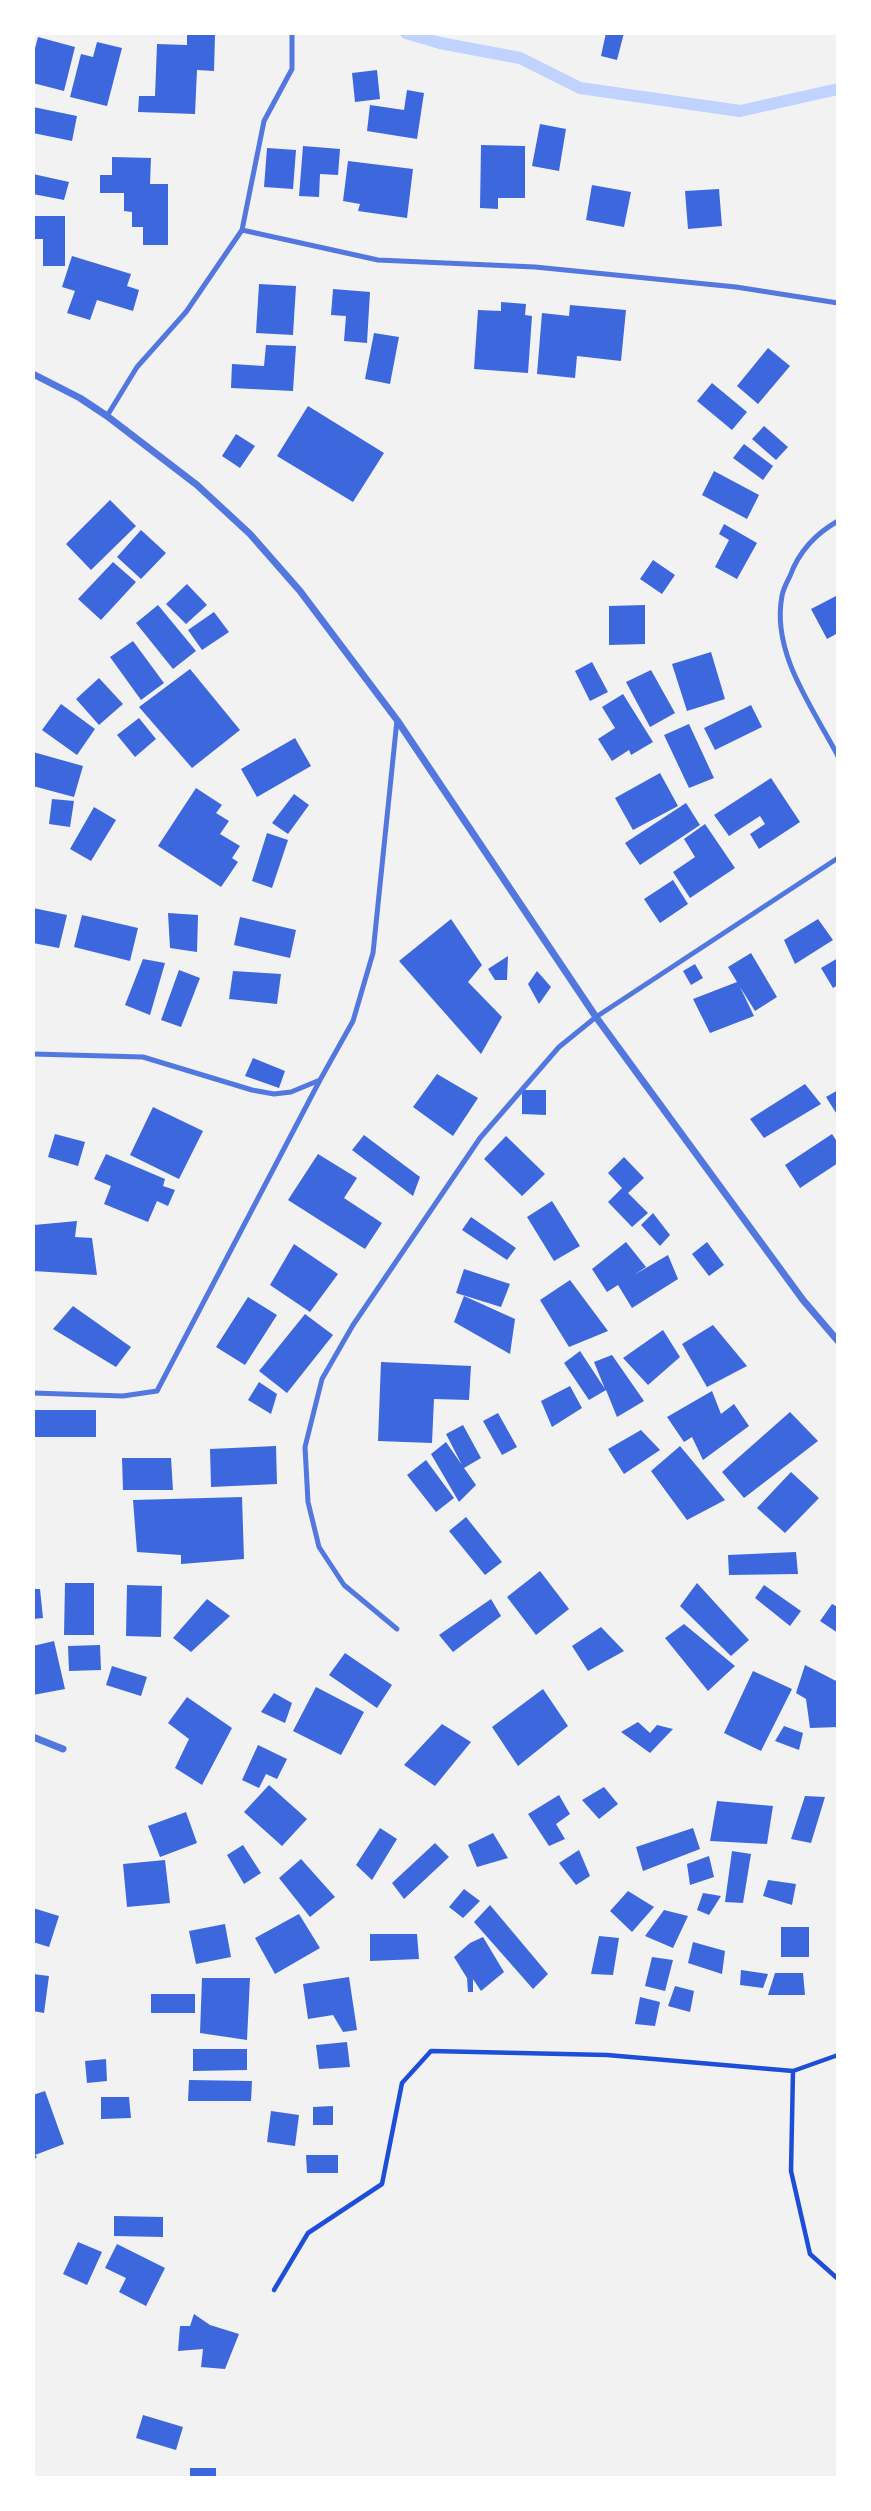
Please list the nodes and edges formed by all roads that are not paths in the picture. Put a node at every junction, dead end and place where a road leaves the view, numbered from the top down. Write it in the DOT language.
graph roads {
  1 [pos="292,33"];
  2 [pos="242,230"];
  3 [pos="838,303"];
  4 [pos="33,374"];
  5 [pos="107,416"];
  6 [pos="838,521"];
  7 [pos="397,720"];
  8 [pos="838,756"];
  9 [pos="838,858"];
  10 [pos="596,1017"];
  11 [pos="33,1054"];
  12 [pos="320,1080"];
  13 [pos="838,1341"];
  14 [pos="33,1393"];
  15 [pos="397,1629"];
  16 [pos="33,1737"];
  17 [pos="63,1749"];
  1 -- 2 [label="lane"];
  2 -- 3 [label="lane"];
  2 -- 5 [label="lane"];
  4 -- 5 [label="street"];
  5 -- 7 [label="street"];
  6 -- 8 [label="lane"];
  7 -- 10 [label="street"];
  7 -- 12 [label="lane"];
  9 -- 10 [label="lane"];
  10 -- 13 [label="street"];
  10 -- 15 [label="lane"];
  11 -- 12 [label="lane"];
  12 -- 14 [label="lane"];
  16 -- 17 [label="street"];
}
